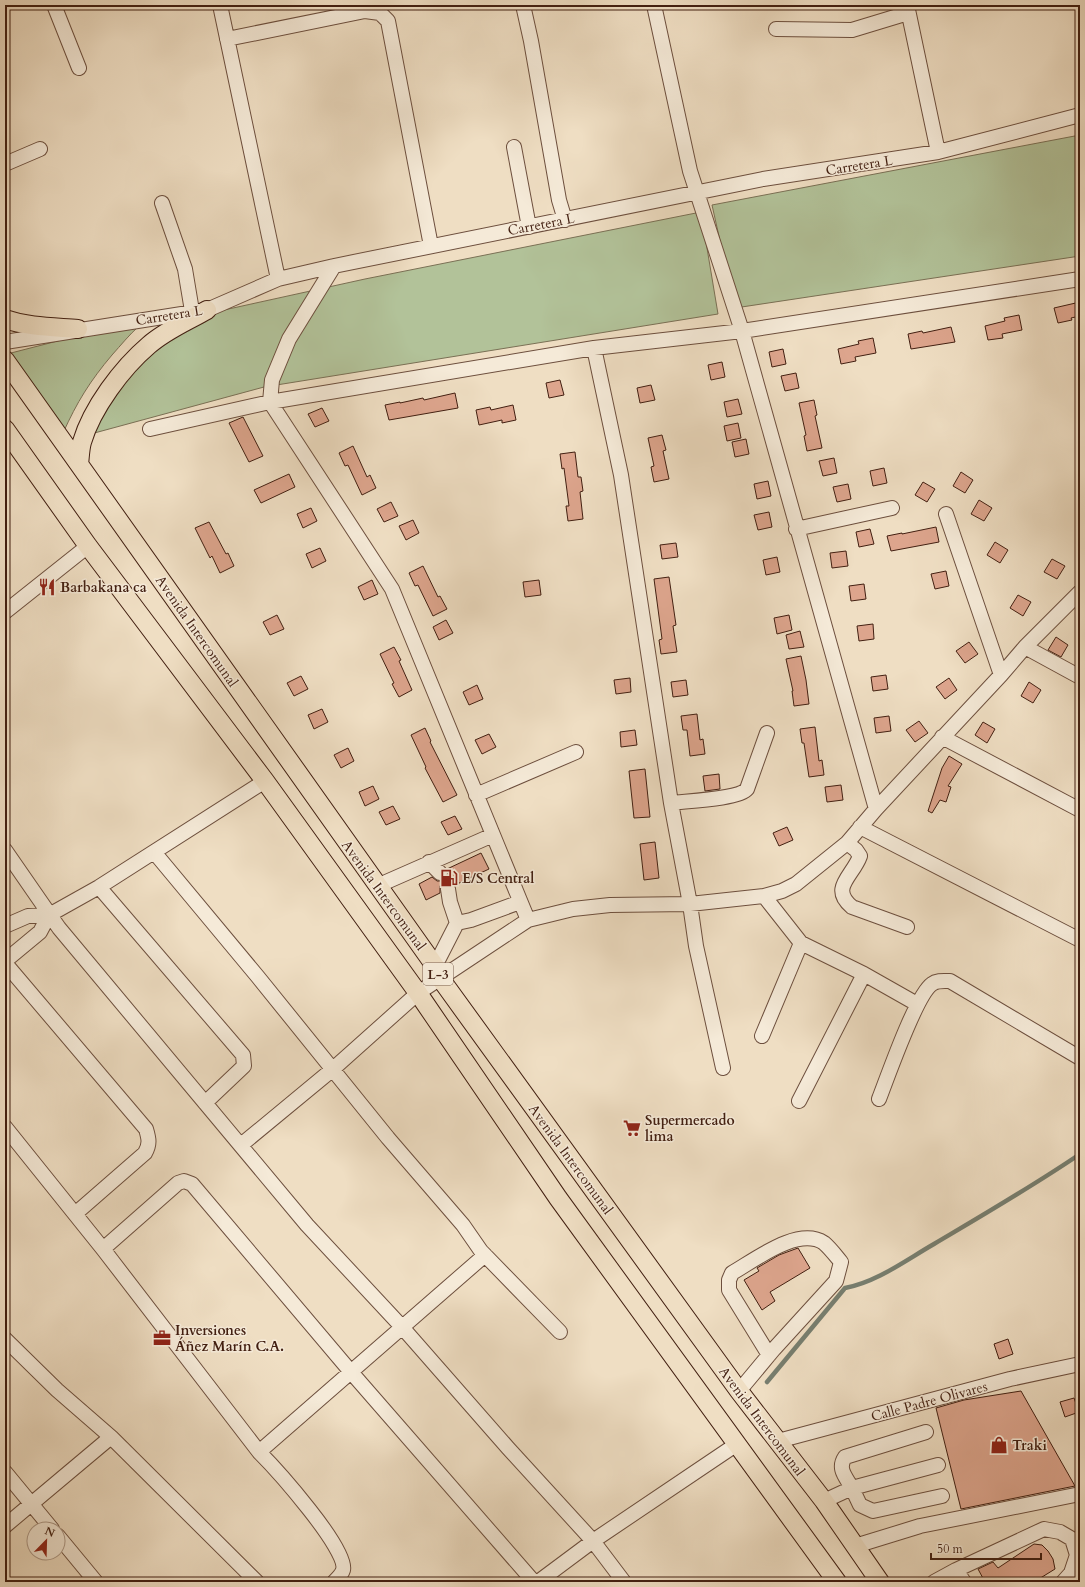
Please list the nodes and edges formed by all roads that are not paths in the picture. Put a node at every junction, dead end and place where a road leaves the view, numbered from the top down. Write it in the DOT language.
graph roads {
  1 [pos="54,5"];
  2 [pos="220,5"];
  3 [pos="523,5"];
  4 [pos="654,5"];
  5 [pos="908,9"];
  6 [pos="776,28"];
  7 [pos="227,39"];
  8 [pos="79,68"];
  9 [pos="1080,115"];
  10 [pos="514,147"];
  11 [pos="40,149"];
  12 [pos="938,152"];
  13 [pos="5,164"];
  14 [pos="697,193"];
  15 [pos="162,203"];
  16 [pos="565,220"];
  17 [pos="529,227"];
  18 [pos="431,246"];
  19 [pos="334,266"];
  20 [pos="1080,278"];
  21 [pos="278,279"];
  22 [pos="199,310"];
  23 [pos="5,319"];
  24 [pos="78,329"];
  25 [pos="742,331"];
  26 [pos="5,342"];
  27 [pos="594,348"];
  28 [pos="5,360"];
  29 [pos="270,402"];
  30 [pos="5,429"];
  31 [pos="150,429"];
  32 [pos="79,464"];
  33 [pos="892,508"];
  34 [pos="946,514"];
  35 [pos="796,529"];
  36 [pos="88,546"];
  37 [pos="1080,592"];
  38 [pos="5,612"];
  39 [pos="1025,647"];
  40 [pos="1002,675"];
  41 [pos="1080,677"];
  42 [pos="768,733"];
  43 [pos="942,737"];
  44 [pos="576,752"];
  45 [pos="266,781"];
  46 [pos="476,795"];
  47 [pos="671,803"];
  48 [pos="876,809"];
  49 [pos="1080,810"];
  50 [pos="860,827"];
  51 [pos="493,835"];
  52 [pos="846,843"];
  53 [pos="5,850"];
  54 [pos="154,852"];
  55 [pos="429,862"];
  56 [pos="440,873"];
  57 [pos="99,886"];
  58 [pos="377,886"];
  59 [pos="448,889"];
  60 [pos="764,896"];
  61 [pos="520,902"];
  62 [pos="690,904"];
  63 [pos="49,915"];
  64 [pos="528,920"];
  65 [pos="457,923"];
  66 [pos="5,926"];
  67 [pos="907,927"];
  68 [pos="1080,940"];
  69 [pos="801,943"];
  70 [pos="5,962"];
  71 [pos="437,972"];
  72 [pos="864,974"];
  73 [pos="418,993"];
  74 [pos="917,1004"];
  75 [pos="762,1036"];
  76 [pos="1080,1058"];
  77 [pos="723,1068"];
  78 [pos="333,1069"];
  79 [pos="879,1099"];
  80 [pos="799,1102"];
  81 [pos="205,1103"];
  82 [pos="5,1127"];
  83 [pos="241,1144"];
  84 [pos="75,1214"];
  85 [pos="103,1249"];
  86 [pos="485,1255"];
  87 [pos="402,1327"];
  88 [pos="560,1332"];
  89 [pos="5,1339"];
  90 [pos="768,1355"];
  91 [pos="1080,1364"];
  92 [pos="351,1372"];
  93 [pos="738,1391"];
  94 [pos="926,1432"];
  95 [pos="110,1437"];
  96 [pos="778,1442"];
  97 [pos="737,1444"];
  98 [pos="259,1452"];
  99 [pos="938,1465"];
  100 [pos="5,1472"];
  101 [pos="852,1488"];
  102 [pos="1080,1494"];
  103 [pos="942,1496"];
  104 [pos="824,1501"];
  105 [pos="31,1503"];
  106 [pos="46,1521"];
  107 [pos="5,1526"];
  108 [pos="593,1541"];
  109 [pos="66,1546"];
  110 [pos="855,1546"];
  111 [pos="956,1570"];
  112 [pos="831,1580"];
  113 [pos="96,1582"];
  114 [pos="257,1582"];
  115 [pos="334,1582"];
  116 [pos="534,1582"];
  117 [pos="538,1582"];
  118 [pos="624,1582"];
  119 [pos="880,1582"];
  120 [pos="934,1582"];
  121 [pos="964,1582"];
  122 [pos="1064,1582"];
  1 -- 8 [label="street"];
  2 -- 7 [label="street"];
  3 -- 16 [label="street"];
  4 -- 14 [label="street"];
  5 -- 6 [label="street"];
  5 -- 12 [label="street"];
  7 -- 18 [label="street"];
  7 -- 21 [label="street"];
  9 -- 12 [label="street, Carretera L"];
  10 -- 17 [label="street"];
  11 -- 13 [label="street"];
  12 -- 14 [label="street, Carretera L"];
  14 -- 16 [label="street, Carretera L"];
  14 -- 25 [label="street"];
  15 -- 22 [label="street"];
  16 -- 17 [label="street, Carretera L"];
  17 -- 18 [label="street, Carretera L"];
  18 -- 19 [label="street, Carretera L"];
  19 -- 21 [label="street, Carretera L"];
  19 -- 29 [label="street"];
  20 -- 25 [label="street"];
  21 -- 22 [label="street, Carretera L"];
  22 -- 24 [label="street, Carretera L"];
  22 -- 32 [label="main road"];
  23 -- 24 [label="main road"];
  24 -- 26 [label="street, Carretera L"];
  25 -- 27 [label="street"];
  25 -- 35 [label="street"];
  27 -- 29 [label="street"];
  27 -- 47 [label="street"];
  28 -- 32 [label="main road, Avenida Intercomunal / L-3"];
  29 -- 31 [label="street"];
  29 -- 46 [label="street"];
  30 -- 36 [label="main road, Avenida Intercomunal / L-3"];
  32 -- 58 [label="main road, Avenida Intercomunal / L-3"];
  33 -- 35 [label="street"];
  34 -- 40 [label="street"];
  35 -- 48 [label="street"];
  36 -- 38 [label="street"];
  36 -- 45 [label="main road, Avenida Intercomunal / L-3"];
  37 -- 39 [label="street"];
  39 -- 40 [label="street"];
  39 -- 41 [label="street"];
  40 -- 43 [label="street"];
  42 -- 47 [label="street"];
  43 -- 48 [label="street"];
  43 -- 49 [label="street"];
  44 -- 46 [label="street"];
  45 -- 54 [label="street"];
  45 -- 73 [label="main road, Avenida Intercomunal / L-3"];
  46 -- 51 [label="street"];
  47 -- 62 [label="street"];
  48 -- 50 [label="street"];
  50 -- 52 [label="street"];
  50 -- 68 [label="street"];
  51 -- 55 [label="street"];
  51 -- 61 [label="street"];
  52 -- 60 [label="street"];
  52 -- 67 [label="street"];
  53 -- 63 [label="street"];
  54 -- 57 [label="street"];
  54 -- 78 [label="street"];
  55 -- 56 [label="street"];
  55 -- 58 [label="street"];
  57 -- 63 [label="street"];
  57 -- 81 [label="street"];
  58 -- 71 [label="main road, Avenida Intercomunal / L-3"];
  59 -- 65 [label="street"];
  60 -- 62 [label="street"];
  60 -- 69 [label="street"];
  61 -- 64 [label="street"];
  61 -- 65 [label="street"];
  62 -- 64 [label="street"];
  62 -- 77 [label="street"];
  63 -- 66 [label="street"];
  63 -- 70 [label="street"];
  63 -- 81 [label="street"];
  64 -- 71 [label="street"];
  65 -- 71 [label="street"];
  69 -- 72 [label="street"];
  69 -- 75 [label="street"];
  70 -- 84 [label="street"];
  71 -- 73 [label="street"];
  71 -- 93 [label="main road, Avenida Intercomunal / L-3"];
  72 -- 74 [label="street"];
  72 -- 80 [label="street"];
  73 -- 78 [label="street"];
  73 -- 97 [label="main road, Avenida Intercomunal / L-3"];
  74 -- 76 [label="street"];
  74 -- 79 [label="street"];
  78 -- 83 [label="street"];
  78 -- 86 [label="street"];
  81 -- 83 [label="street"];
  82 -- 84 [label="street"];
  83 -- 87 [label="street"];
  84 -- 85 [label="street"];
  85 -- 92 [label="street"];
  85 -- 98 [label="street"];
  86 -- 87 [label="street"];
  86 -- 88 [label="street"];
  87 -- 92 [label="street"];
  87 -- 108 [label="street"];
  89 -- 95 [label="street"];
  90 -- 90 [label="street"];
  90 -- 93 [label="street"];
  91 -- 96 [label="street, Calle Padre Olivares"];
  92 -- 98 [label="street"];
  92 -- 116 [label="street"];
  93 -- 96 [label="main road, Avenida Intercomunal / L-3"];
  94 -- 101 [label="street"];
  95 -- 105 [label="street"];
  95 -- 114 [label="street"];
  96 -- 104 [label="main road, Avenida Intercomunal / L-3"];
  97 -- 108 [label="street"];
  97 -- 112 [label="main road, Avenida Intercomunal / L-3"];
  98 -- 115 [label="street"];
  99 -- 101 [label="street"];
  100 -- 105 [label="street"];
  101 -- 103 [label="street"];
  101 -- 104 [label="street"];
  102 -- 110 [label="street"];
  104 -- 110 [label="main road, Avenida Intercomunal / L-3"];
  105 -- 106 [label="street"];
  105 -- 107 [label="street"];
  108 -- 117 [label="street"];
  108 -- 118 [label="street"];
  109 -- 113 [label="street"];
  110 -- 119 [label="main road, Avenida Intercomunal / L-3"];
  111 -- 120 [label="street"];
  111 -- 121 [label="street"];
  111 -- 122 [label="street"];
}
